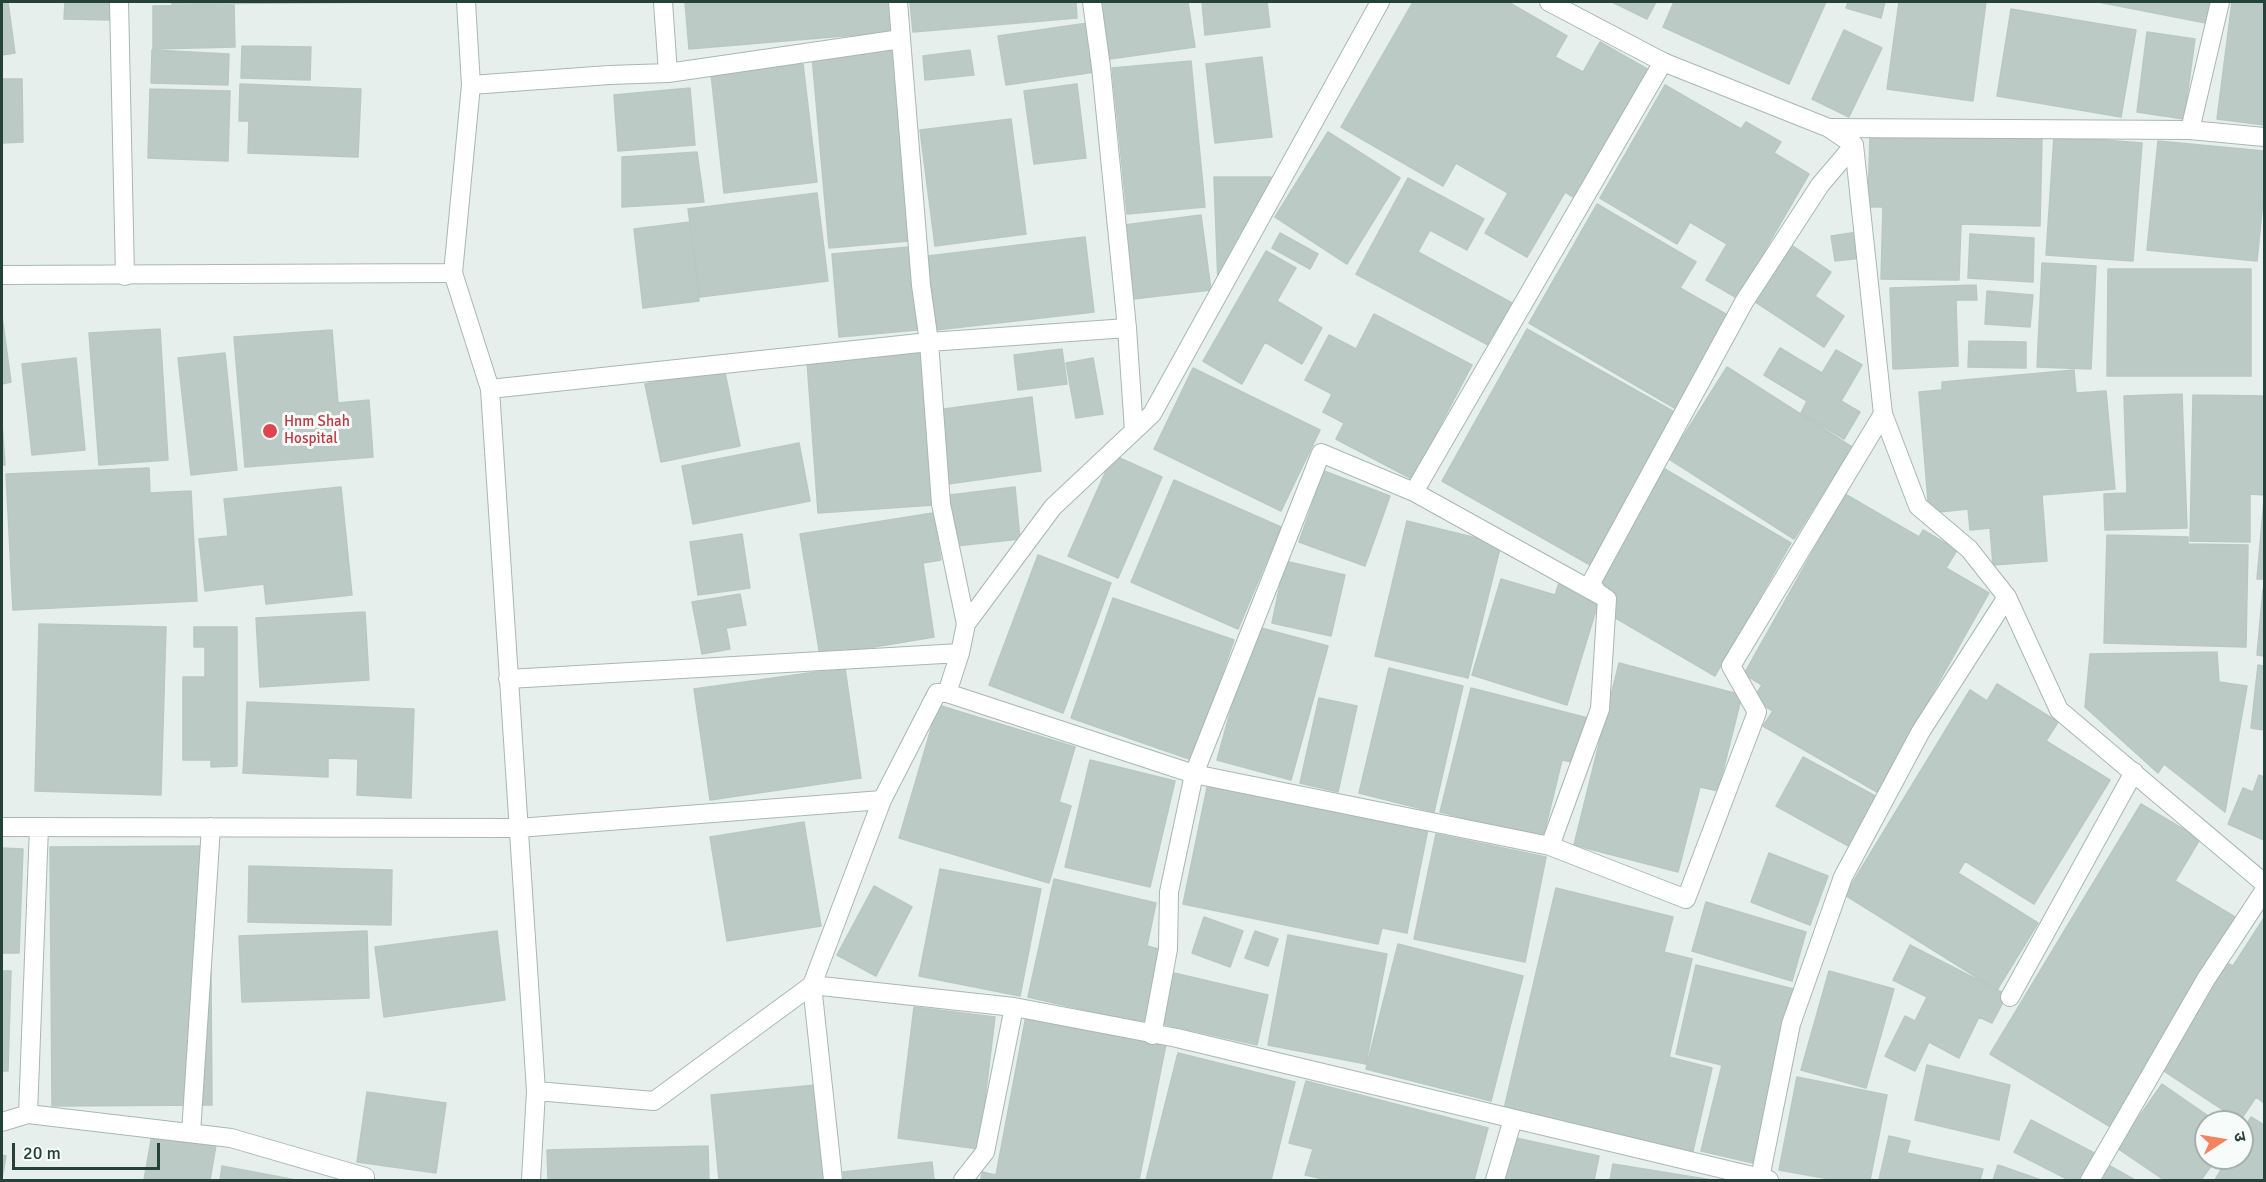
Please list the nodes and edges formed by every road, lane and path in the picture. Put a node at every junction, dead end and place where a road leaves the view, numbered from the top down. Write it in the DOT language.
graph roads {
  1 [pos="119,2"];
  2 [pos="466,2"];
  3 [pos="663,2"];
  4 [pos="898,2"];
  5 [pos="1092,2"];
  6 [pos="1380,2"];
  7 [pos="1549,2"];
  8 [pos="2220,2"];
  9 [pos="901,39"];
  10 [pos="1663,62"];
  11 [pos="668,73"];
  12 [pos="471,85"];
  13 [pos="1829,128"];
  14 [pos="2190,130"];
  15 [pos="2265,137"];
  16 [pos="1854,144"];
  17 [pos="453,273"];
  18 [pos="2,275"];
  19 [pos="125,276"];
  20 [pos="1127,328"];
  21 [pos="929,342"];
  22 [pos="490,389"];
  23 [pos="1883,414"];
  24 [pos="1134,430"];
  25 [pos="1414,492"];
  26 [pos="2007,597"];
  27 [pos="1607,599"];
  28 [pos="966,624"];
  29 [pos="960,653"];
  30 [pos="508,679"];
  31 [pos="947,693"];
  32 [pos="2134,772"];
  33 [pos="1194,774"];
  34 [pos="882,800"];
  35 [pos="2,827"];
  36 [pos="39,827"];
  37 [pos="211,827"];
  38 [pos="518,828"];
  39 [pos="1550,846"];
  40 [pos="2265,883"];
  41 [pos="2265,891"];
  42 [pos="812,985"];
  43 [pos="2010,997"];
  44 [pos="1014,1007"];
  45 [pos="1152,1035"];
  46 [pos="536,1091"];
  47 [pos="28,1114"];
  48 [pos="1513,1119"];
  49 [pos="2,1122"];
  50 [pos="191,1133"];
  51 [pos="1765,1179"];
  52 [pos="365,1180"];
  53 [pos="531,1180"];
  54 [pos="833,1180"];
  55 [pos="963,1180"];
  56 [pos="1495,1180"];
  57 [pos="2090,1180"];
  1 -- 19 [label="street"];
  2 -- 12 [label="street"];
  3 -- 11 [label="street"];
  4 -- 9 [label="street"];
  5 -- 20 [label="street"];
  6 -- 24 [label="street"];
  7 -- 10 [label="street"];
  8 -- 14 [label="street"];
  9 -- 11 [label="street"];
  9 -- 21 [label="street"];
  10 -- 13 [label="street"];
  10 -- 25 [label="street"];
  11 -- 12 [label="street"];
  12 -- 17 [label="street"];
  13 -- 14 [label="street"];
  13 -- 16 [label="street"];
  14 -- 15 [label="street"];
  16 -- 23 [label="street"];
  16 -- 27 [label="street"];
  17 -- 19 [label="street"];
  17 -- 22 [label="street"];
  18 -- 19 [label="street"];
  20 -- 21 [label="street"];
  20 -- 24 [label="street"];
  21 -- 22 [label="street"];
  21 -- 28 [label="street"];
  22 -- 30 [label="street"];
  23 -- 26 [label="street"];
  23 -- 39 [label="street"];
  24 -- 28 [label="street"];
  25 -- 27 [label="street"];
  25 -- 33 [label="street"];
  26 -- 32 [label="street"];
  26 -- 51 [label="street"];
  27 -- 39 [label="street"];
  28 -- 29 [label="street"];
  29 -- 30 [label="street"];
  29 -- 31 [label="street"];
  30 -- 38 [label="street"];
  31 -- 33 [label="street"];
  31 -- 34 [label="street"];
  32 -- 40 [label="street"];
  32 -- 43 [label="street"];
  33 -- 39 [label="street"];
  33 -- 45 [label="street"];
  34 -- 38 [label="street"];
  34 -- 42 [label="street"];
  35 -- 36 [label="street"];
  36 -- 37 [label="street"];
  36 -- 47 [label="street"];
  37 -- 38 [label="street"];
  37 -- 50 [label="street"];
  38 -- 46 [label="street"];
  41 -- 57 [label="street"];
  42 -- 44 [label="street"];
  42 -- 46 [label="street"];
  42 -- 54 [label="street"];
  44 -- 45 [label="street"];
  44 -- 55 [label="street"];
  45 -- 48 [label="street"];
  46 -- 53 [label="street"];
  47 -- 49 [label="street"];
  47 -- 50 [label="street"];
  48 -- 51 [label="street"];
  48 -- 56 [label="street"];
  50 -- 52 [label="street"];
}
